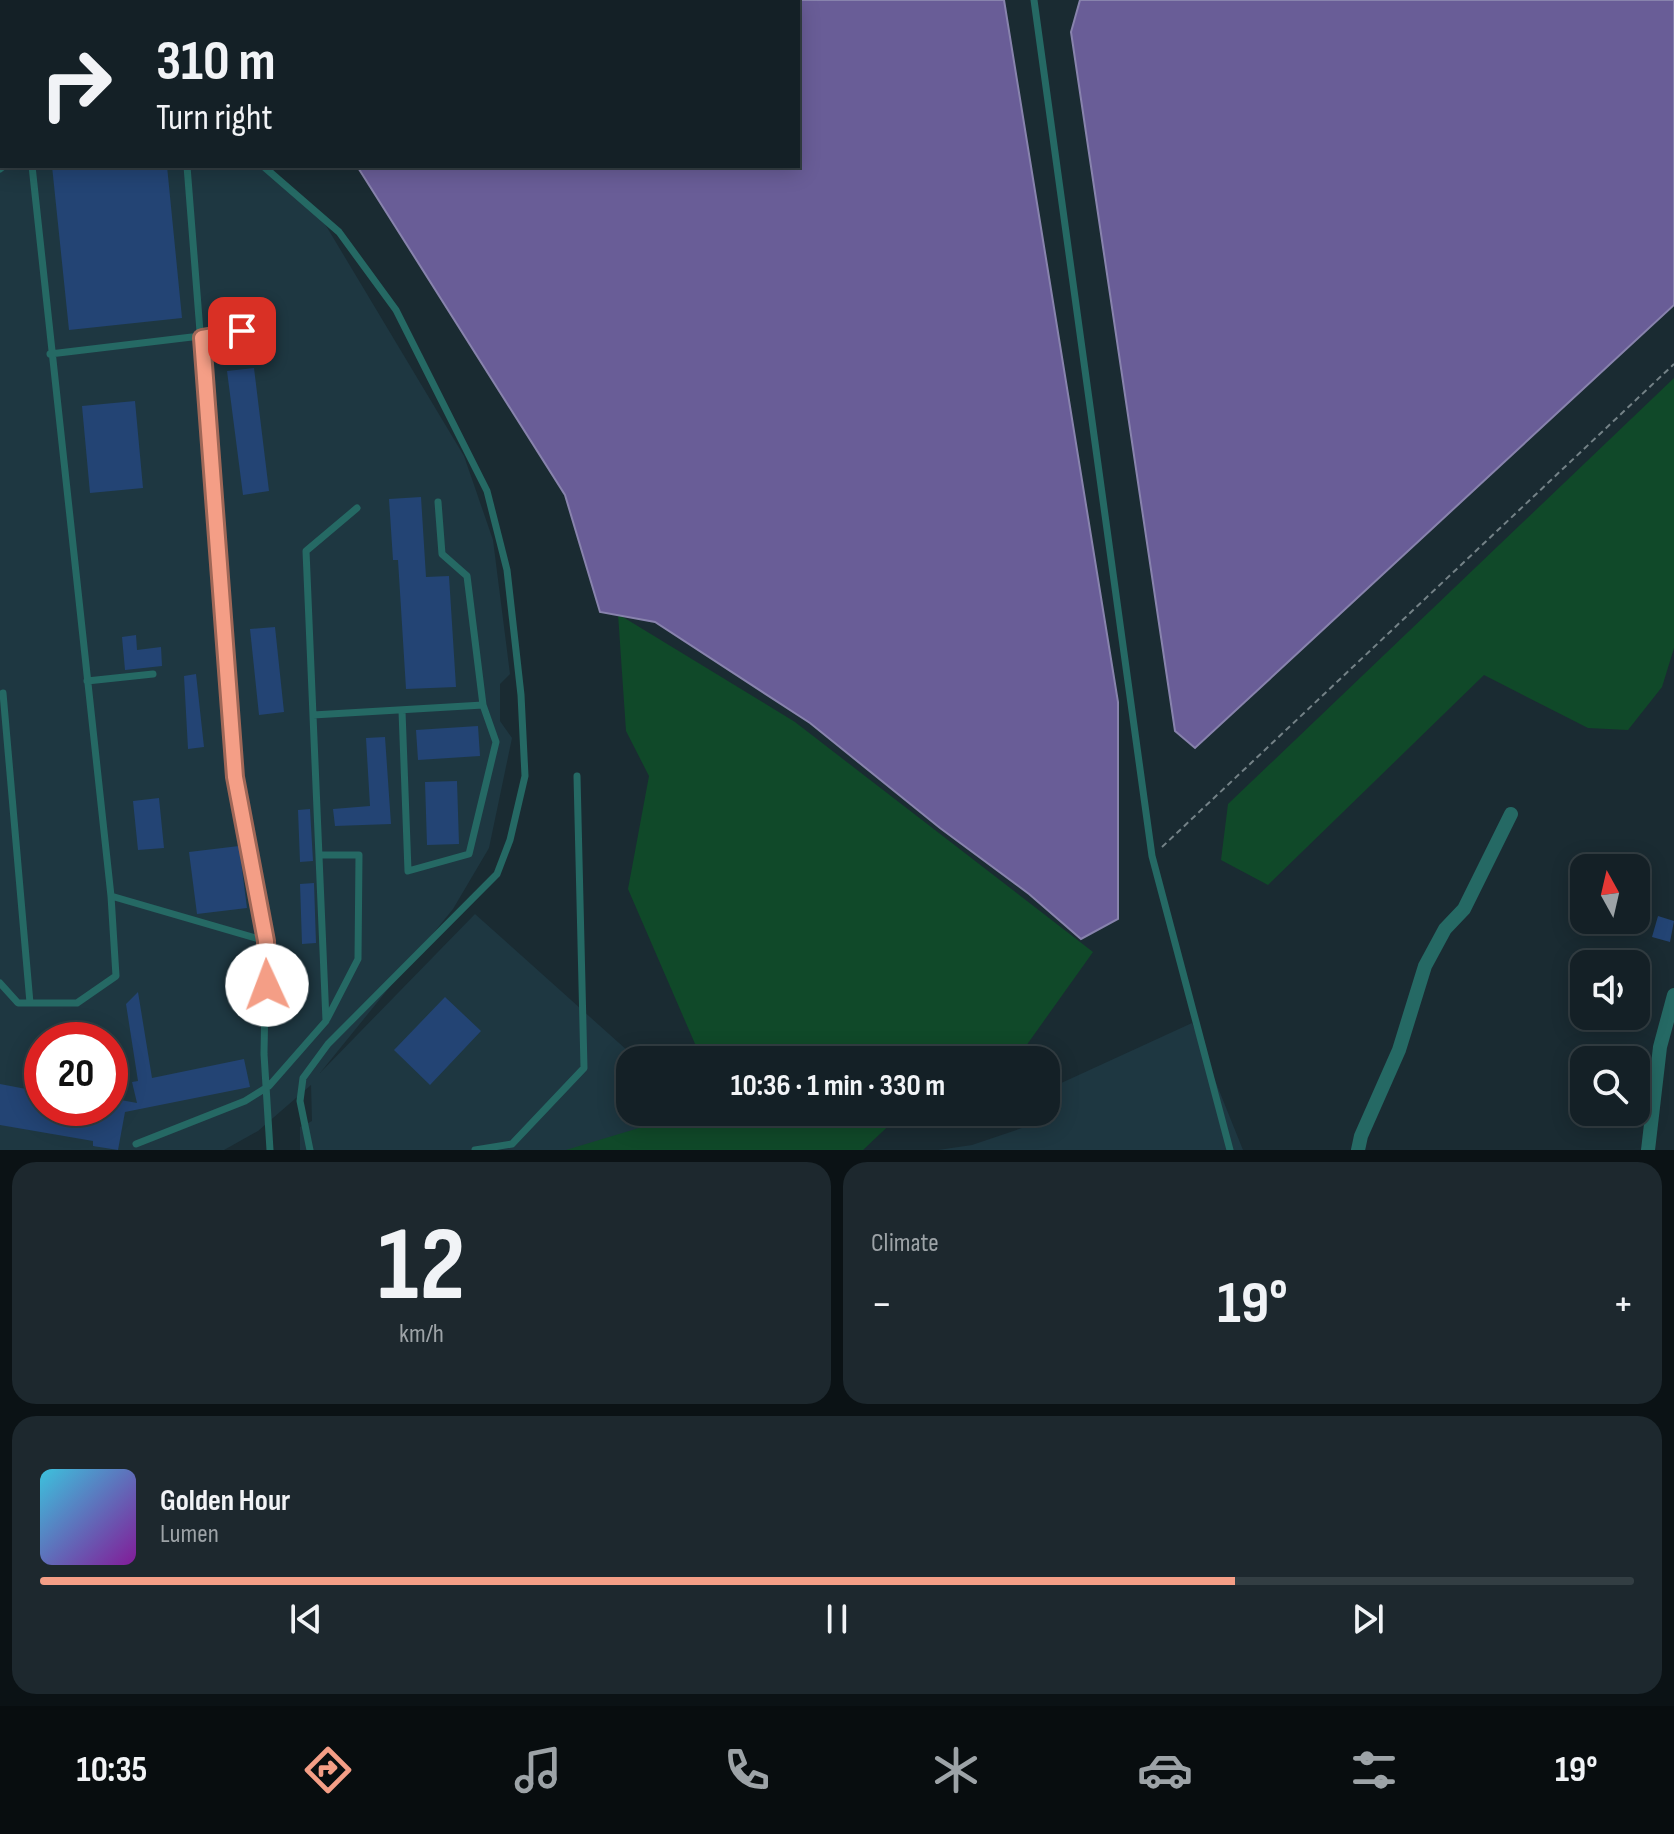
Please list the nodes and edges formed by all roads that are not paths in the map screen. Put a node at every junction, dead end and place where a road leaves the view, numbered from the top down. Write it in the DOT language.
graph roads {
  1 [pos="1034,0"];
  2 [pos="32,168"];
  3 [pos="187,168"];
  4 [pos="265,168"];
  5 [pos="242,331"];
  6 [pos="202,338"];
  7 [pos="50,354"];
  8 [pos="438,502"];
  9 [pos="357,508"];
  10 [pos="153,674"];
  11 [pos="87,681"];
  12 [pos="3,693"];
  13 [pos="483,705"];
  14 [pos="402,711"];
  15 [pos="313,715"];
  16 [pos="577,776"];
  17 [pos="1511,814"];
  18 [pos="319,855"];
  19 [pos="111,896"];
  20 [pos="266,941"];
  21 [pos="0,983"];
  22 [pos="1674,995"];
  23 [pos="30,1003"];
  24 [pos="326,1021"];
  25 [pos="269,1086"];
  26 [pos="136,1144"];
  27 [pos="270,1150"];
  28 [pos="310,1150"];
  29 [pos="475,1150"];
  30 [pos="1230,1150"];
  31 [pos="1358,1150"];
  32 [pos="1648,1150"];
  1 -- 30 [label="lane"];
  2 -- 7 [label="lane"];
  3 -- 6 [label="lane"];
  4 -- 28 [label="lane"];
  5 -- 6 [label="lane"];
  6 -- 7 [label="lane"];
  6 -- 20 [label="lane"];
  7 -- 11 [label="lane"];
  8 -- 13 [label="lane"];
  9 -- 15 [label="lane"];
  10 -- 11 [label="lane"];
  11 -- 19 [label="lane"];
  12 -- 23 [label="lane"];
  13 -- 14 [label="lane"];
  13 -- 14 [label="lane"];
  14 -- 15 [label="lane"];
  15 -- 18 [label="lane"];
  16 -- 29 [label="lane"];
  17 -- 31 [label="street"];
  18 -- 24 [label="lane"];
  18 -- 24 [label="lane"];
  19 -- 20 [label="lane"];
  19 -- 23 [label="lane"];
  20 -- 25 [label="lane"];
  21 -- 23 [label="lane"];
  22 -- 32 [label="street"];
  24 -- 25 [label="lane"];
  25 -- 26 [label="lane"];
  25 -- 27 [label="lane"];
}
